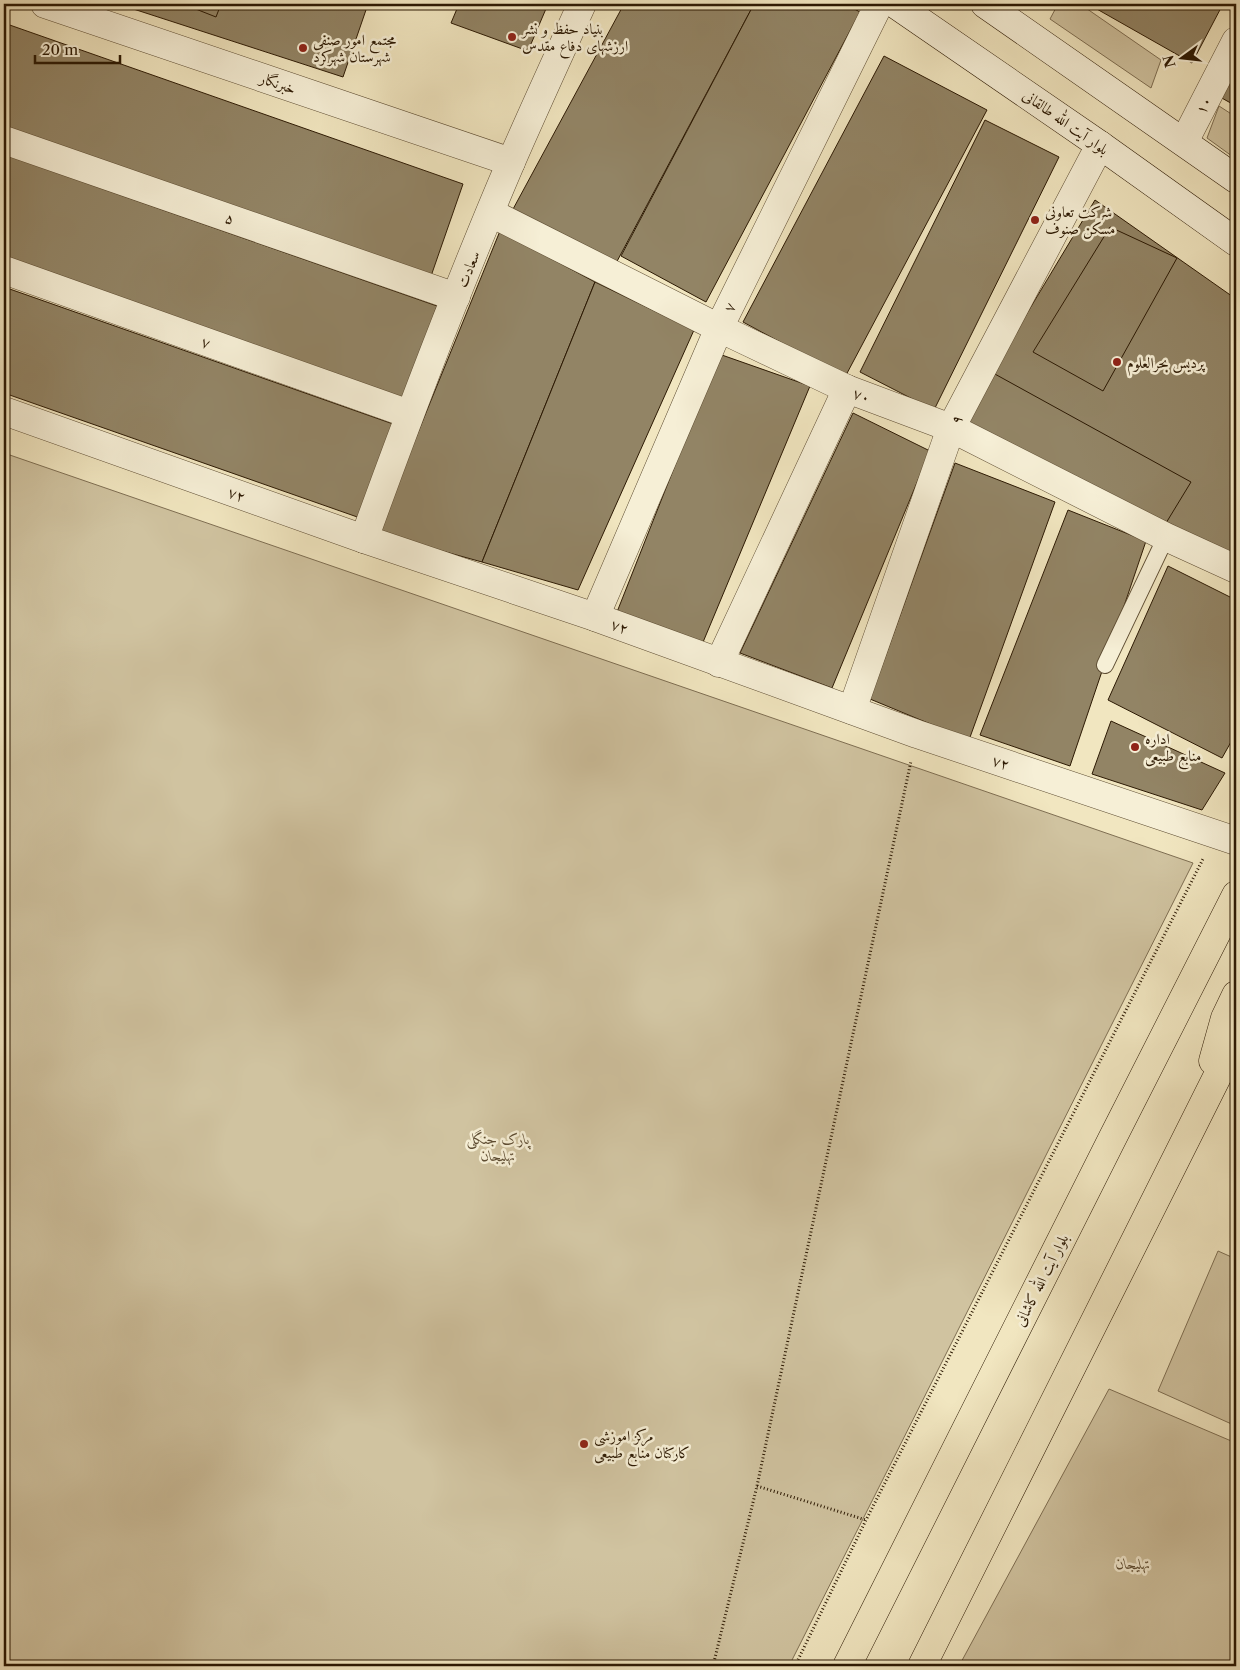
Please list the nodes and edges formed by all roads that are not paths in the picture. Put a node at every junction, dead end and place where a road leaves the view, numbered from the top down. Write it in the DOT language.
graph roads {
  1 [pos="44,4"];
  2 [pos="582,4"];
  3 [pos="879,4"];
  4 [pos="895,4"];
  5 [pos="985,4"];
  6 [pos="1236,41"];
  7 [pos="4,140"];
  8 [pos="1184,142"];
  9 [pos="1100,145"];
  10 [pos="511,162"];
  11 [pos="1236,179"];
  12 [pos="491,213"];
  13 [pos="1236,242"];
  14 [pos="4,270"];
  15 [pos="456,297"];
  16 [pos="719,328"];
  17 [pos="847,389"];
  18 [pos="4,411"];
  19 [pos="409,414"];
  20 [pos="951,428"];
  21 [pos="1166,537"];
  22 [pos="364,539"];
  23 [pos="1236,569"];
  24 [pos="594,617"];
  25 [pos="719,663"];
  26 [pos="1105,665"];
  27 [pos="852,710"];
  28 [pos="1226,837"];
  29 [pos="1236,895"];
  30 [pos="1236,935"];
  31 [pos="1236,995"];
  32 [pos="1236,1039"];
  33 [pos="1139,1086"];
  34 [pos="1199,1113"];
  35 [pos="847,1666"];
  36 [pos="922,1666"];
  1 -- 10 [label="street, خبرنگار"];
  2 -- 10 [label="street, سعادت"];
  3 -- 16 [label="street, ۷"];
  4 -- 9 [label="street, بلوار آیت الله طالقانی"];
  5 -- 8 [label="street"];
  6 -- 8 [label="street, ۱۰"];
  7 -- 15 [label="street, ۵"];
  8 -- 11 [label="street"];
  9 -- 13 [label="street, بلوار آیت الله طالقانی"];
  9 -- 20 [label="street, ۹"];
  10 -- 12 [label="street, سعادت"];
  12 -- 15 [label="street, سعادت"];
  12 -- 16 [label="street, ۷۰"];
  14 -- 19 [label="street, ۷"];
  15 -- 19 [label="street, سعادت"];
  16 -- 17 [label="street, ۷۰"];
  16 -- 24 [label="street, ۷"];
  17 -- 20 [label="street, ۷۰"];
  17 -- 25 [label="street"];
  18 -- 22 [label="street, ۷۲"];
  19 -- 22 [label="street, سعادت"];
  20 -- 21 [label="street, ۷۰"];
  20 -- 27 [label="street, ۹"];
  21 -- 23 [label="street, ۷۰"];
  21 -- 26 [label="lane"];
  22 -- 24 [label="street, ۷۲"];
  24 -- 25 [label="street, ۷۲"];
  25 -- 27 [label="street, ۷۲"];
  27 -- 28 [label="street, ۷۲"];
  29 -- 33 [label="main road, بلوار آیت الله کاشانی"];
  30 -- 33 [label="main road"];
  31 -- 34 [label="main road"];
  32 -- 34 [label="main road"];
  33 -- 35 [label="main road, بلوار آیت الله کاشانی"];
  34 -- 36 [label="main road"];
}
